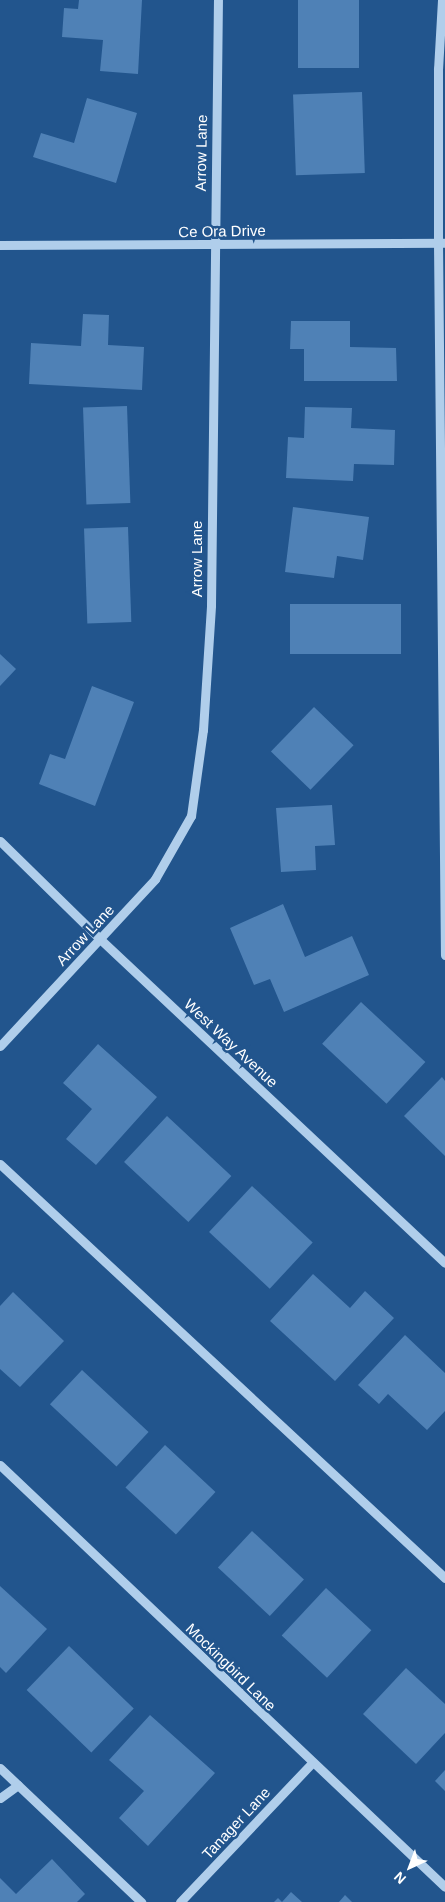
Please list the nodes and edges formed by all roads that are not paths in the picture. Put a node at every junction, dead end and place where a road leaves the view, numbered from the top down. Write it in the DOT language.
graph roads {
  1 [pos="218,0"];
  2 [pos="442,0"];
  3 [pos="442,243"];
  4 [pos="0,245"];
  5 [pos="213,245"];
  6 [pos="0,841"];
  7 [pos="100,939"];
  8 [pos="445,955"];
  9 [pos="0,1046"];
  10 [pos="0,1164"];
  11 [pos="445,1263"];
  12 [pos="0,1466"];
  13 [pos="445,1578"];
  14 [pos="312,1763"];
  15 [pos="0,1768"];
  16 [pos="18,1785"];
  17 [pos="0,1798"];
  18 [pos="445,1887"];
  19 [pos="141,1902"];
  20 [pos="180,1902"];
  1 -- 5 [label="street, Arrow Lane"];
  2 -- 3 [label="street"];
  3 -- 5 [label="street, Ce Ora Drive"];
  3 -- 8 [label="street"];
  4 -- 5 [label="street, Ce Ora Drive"];
  5 -- 7 [label="street, Arrow Lane"];
  6 -- 7 [label="street, West Way Avenue"];
  7 -- 9 [label="street, Arrow Lane"];
  7 -- 11 [label="street, West Way Avenue"];
  10 -- 13 [label="street"];
  12 -- 14 [label="street, Mockingbird Lane"];
  14 -- 18 [label="street, Mockingbird Lane"];
  14 -- 20 [label="street, Tanager Lane"];
  15 -- 16 [label="street"];
  16 -- 17 [label="street"];
  16 -- 19 [label="street"];
}
